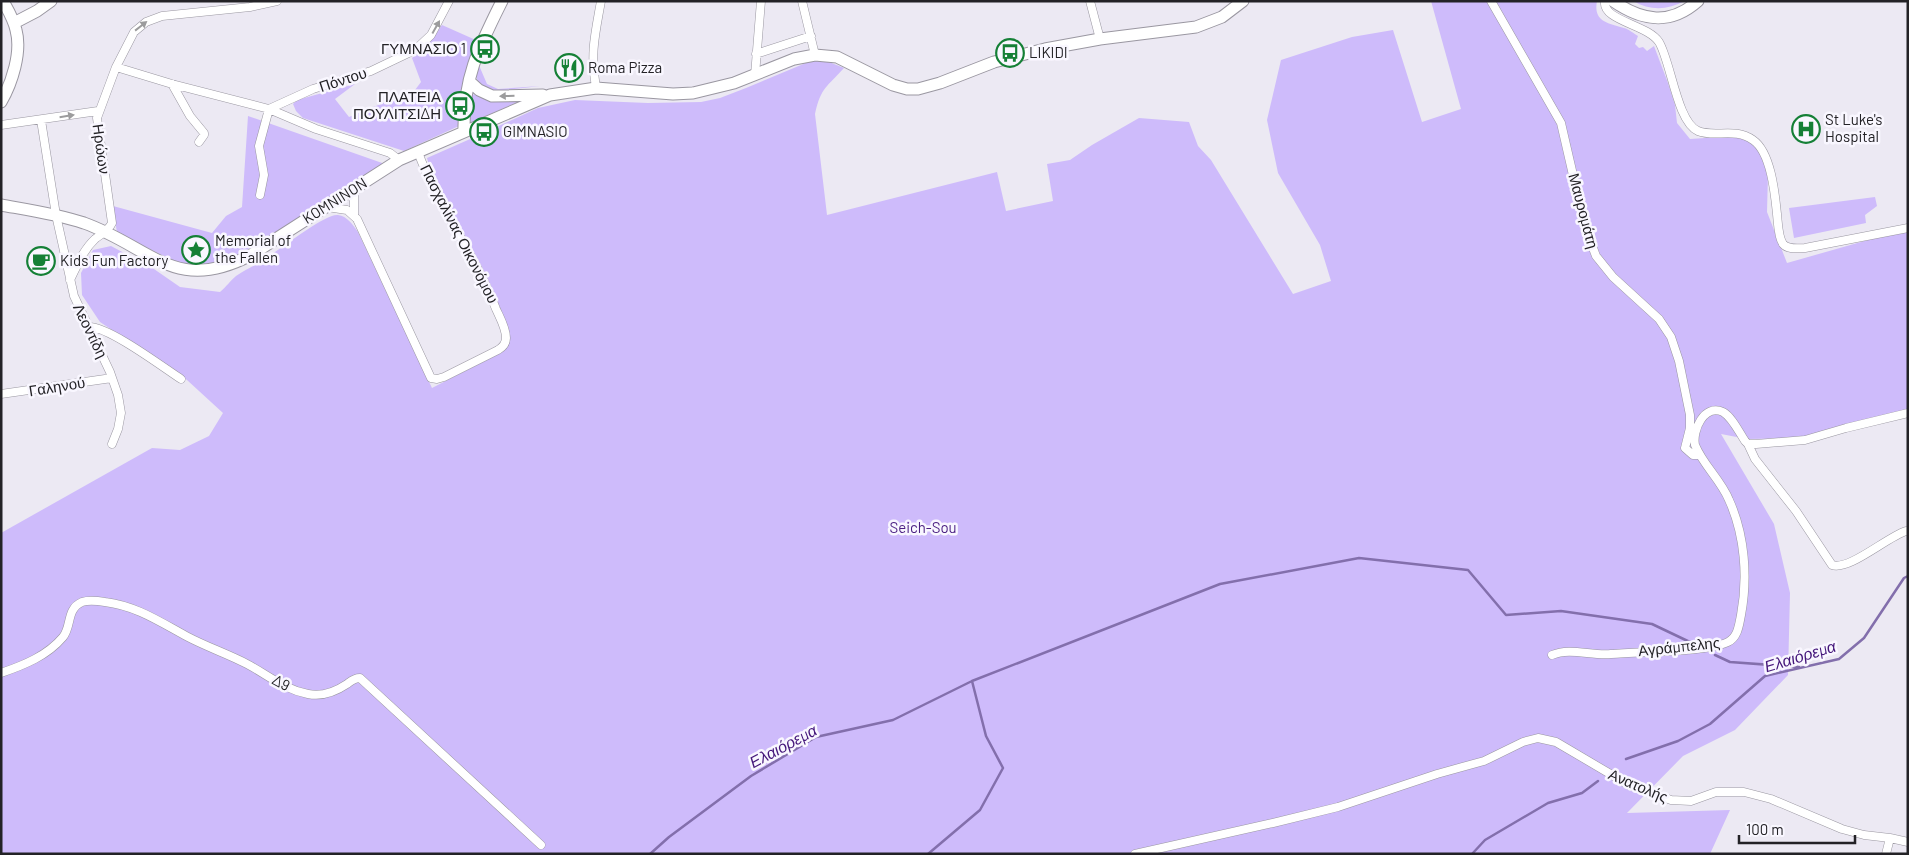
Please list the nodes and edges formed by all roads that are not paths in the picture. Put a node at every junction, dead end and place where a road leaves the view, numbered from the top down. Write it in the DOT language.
graph roads {
  1 [pos="3,1"];
  2 [pos="51,1"];
  3 [pos="277,1"];
  4 [pos="449,1"];
  5 [pos="502,1"];
  6 [pos="601,1"];
  7 [pos="761,1"];
  8 [pos="802,1"];
  9 [pos="1090,1"];
  10 [pos="1243,1"];
  11 [pos="1491,1"];
  12 [pos="1605,1"];
  13 [pos="1613,1"];
  14 [pos="1698,1"];
  15 [pos="14,23"];
  16 [pos="810,36"];
  17 [pos="1100,39"];
  18 [pos="756,54"];
  19 [pos="815,55"];
  20 [pos="116,67"];
  21 [pos="755,75"];
  22 [pos="469,81"];
  23 [pos="172,84"];
  24 [pos="596,88"];
  25 [pos="550,95"];
  26 [pos="1,102"];
  27 [pos="270,109"];
  28 [pos="98,111"];
  29 [pos="41,120"];
  30 [pos="1,125"];
  31 [pos="464,131"];
  32 [pos="199,142"];
  33 [pos="418,152"];
  34 [pos="399,160"];
  35 [pos="357,187"];
  36 [pos="260,195"];
  37 [pos="1,205"];
  38 [pos="325,207"];
  39 [pos="56,215"];
  40 [pos="354,215"];
  41 [pos="1908,228"];
  42 [pos="105,232"];
  43 [pos="70,280"];
  44 [pos="90,327"];
  45 [pos="112,378"];
  46 [pos="181,379"];
  47 [pos="1,394"];
  48 [pos="1908,413"];
  49 [pos="112,444"];
  50 [pos="1748,444"];
  51 [pos="1700,455"];
  52 [pos="1906,531"];
  53 [pos="1552,656"];
  54 [pos="1,673"];
  55 [pos="1890,838"];
  56 [pos="1908,842"];
  57 [pos="541,845"];
  58 [pos="1134,854"];
  59 [pos="1886,854"];
  1 -- 15 [label="main road"];
  2 -- 15 [label="main road"];
  20 -- 3 [label="street, Ηρώων, one-way"];
  27 -- 4 [label="street, Πόντου, one-way"];
  5 -- 22 [label="main road"];
  6 -- 24 [label="street"];
  7 -- 18 [label="street"];
  8 -- 16 [label="street"];
  9 -- 17 [label="street"];
  10 -- 17 [label="main road"];
  11 -- 51 [label="street, Μαυρομάτη"];
  12 -- 41 [label="street"];
  13 -- 14 [label="main road"];
  15 -- 26 [label="main road"];
  16 -- 18 [label="street"];
  16 -- 19 [label="street"];
  17 -- 19 [label="main road"];
  18 -- 21 [label="street"];
  19 -- 21 [label="main road"];
  20 -- 23 [label="street"];
  20 -- 28 [label="street, Ηρώων"];
  21 -- 24 [label="main road"];
  25 -- 22 [label="main road, one-way"];
  22 -- 31 [label="main road"];
  23 -- 27 [label="street"];
  23 -- 32 [label="street"];
  24 -- 25 [label="main road"];
  25 -- 31 [label="main road, KOMNINON"];
  27 -- 34 [label="street"];
  27 -- 36 [label="street"];
  29 -- 28 [label="street, one-way"];
  28 -- 42 [label="street, Ηρώων"];
  29 -- 30 [label="street"];
  29 -- 39 [label="street, Λεοντίδη"];
  31 -- 33 [label="main road, KOMNINON"];
  33 -- 34 [label="main road, KOMNINON"];
  33 -- 40 [label="street, Πασχαλίνας Οικονόμου"];
  34 -- 35 [label="main road, KOMNINON"];
  35 -- 38 [label="main road, KOMNINON"];
  35 -- 40 [label="street"];
  37 -- 39 [label="main road, KOMNINON"];
  38 -- 40 [label="street"];
  38 -- 42 [label="main road, KOMNINON"];
  39 -- 42 [label="main road, KOMNINON"];
  39 -- 43 [label="street, Λεοντίδη"];
  42 -- 43 [label="street"];
  43 -- 44 [label="street, Λεοντίδη"];
  44 -- 45 [label="street, Λεοντίδη"];
  44 -- 46 [label="street"];
  45 -- 47 [label="street, Γαληνού"];
  45 -- 49 [label="street, Λεοντίδη"];
  48 -- 50 [label="street"];
  50 -- 51 [label="street, Αγράμπελης"];
  50 -- 52 [label="street, Αγράμπελης"];
  51 -- 53 [label="street, Αγράμπελης"];
  54 -- 57 [label="street, Δ9"];
  55 -- 56 [label="street, Ανατολής"];
  55 -- 58 [label="street, Ανατολής"];
  55 -- 59 [label="street"];
}
